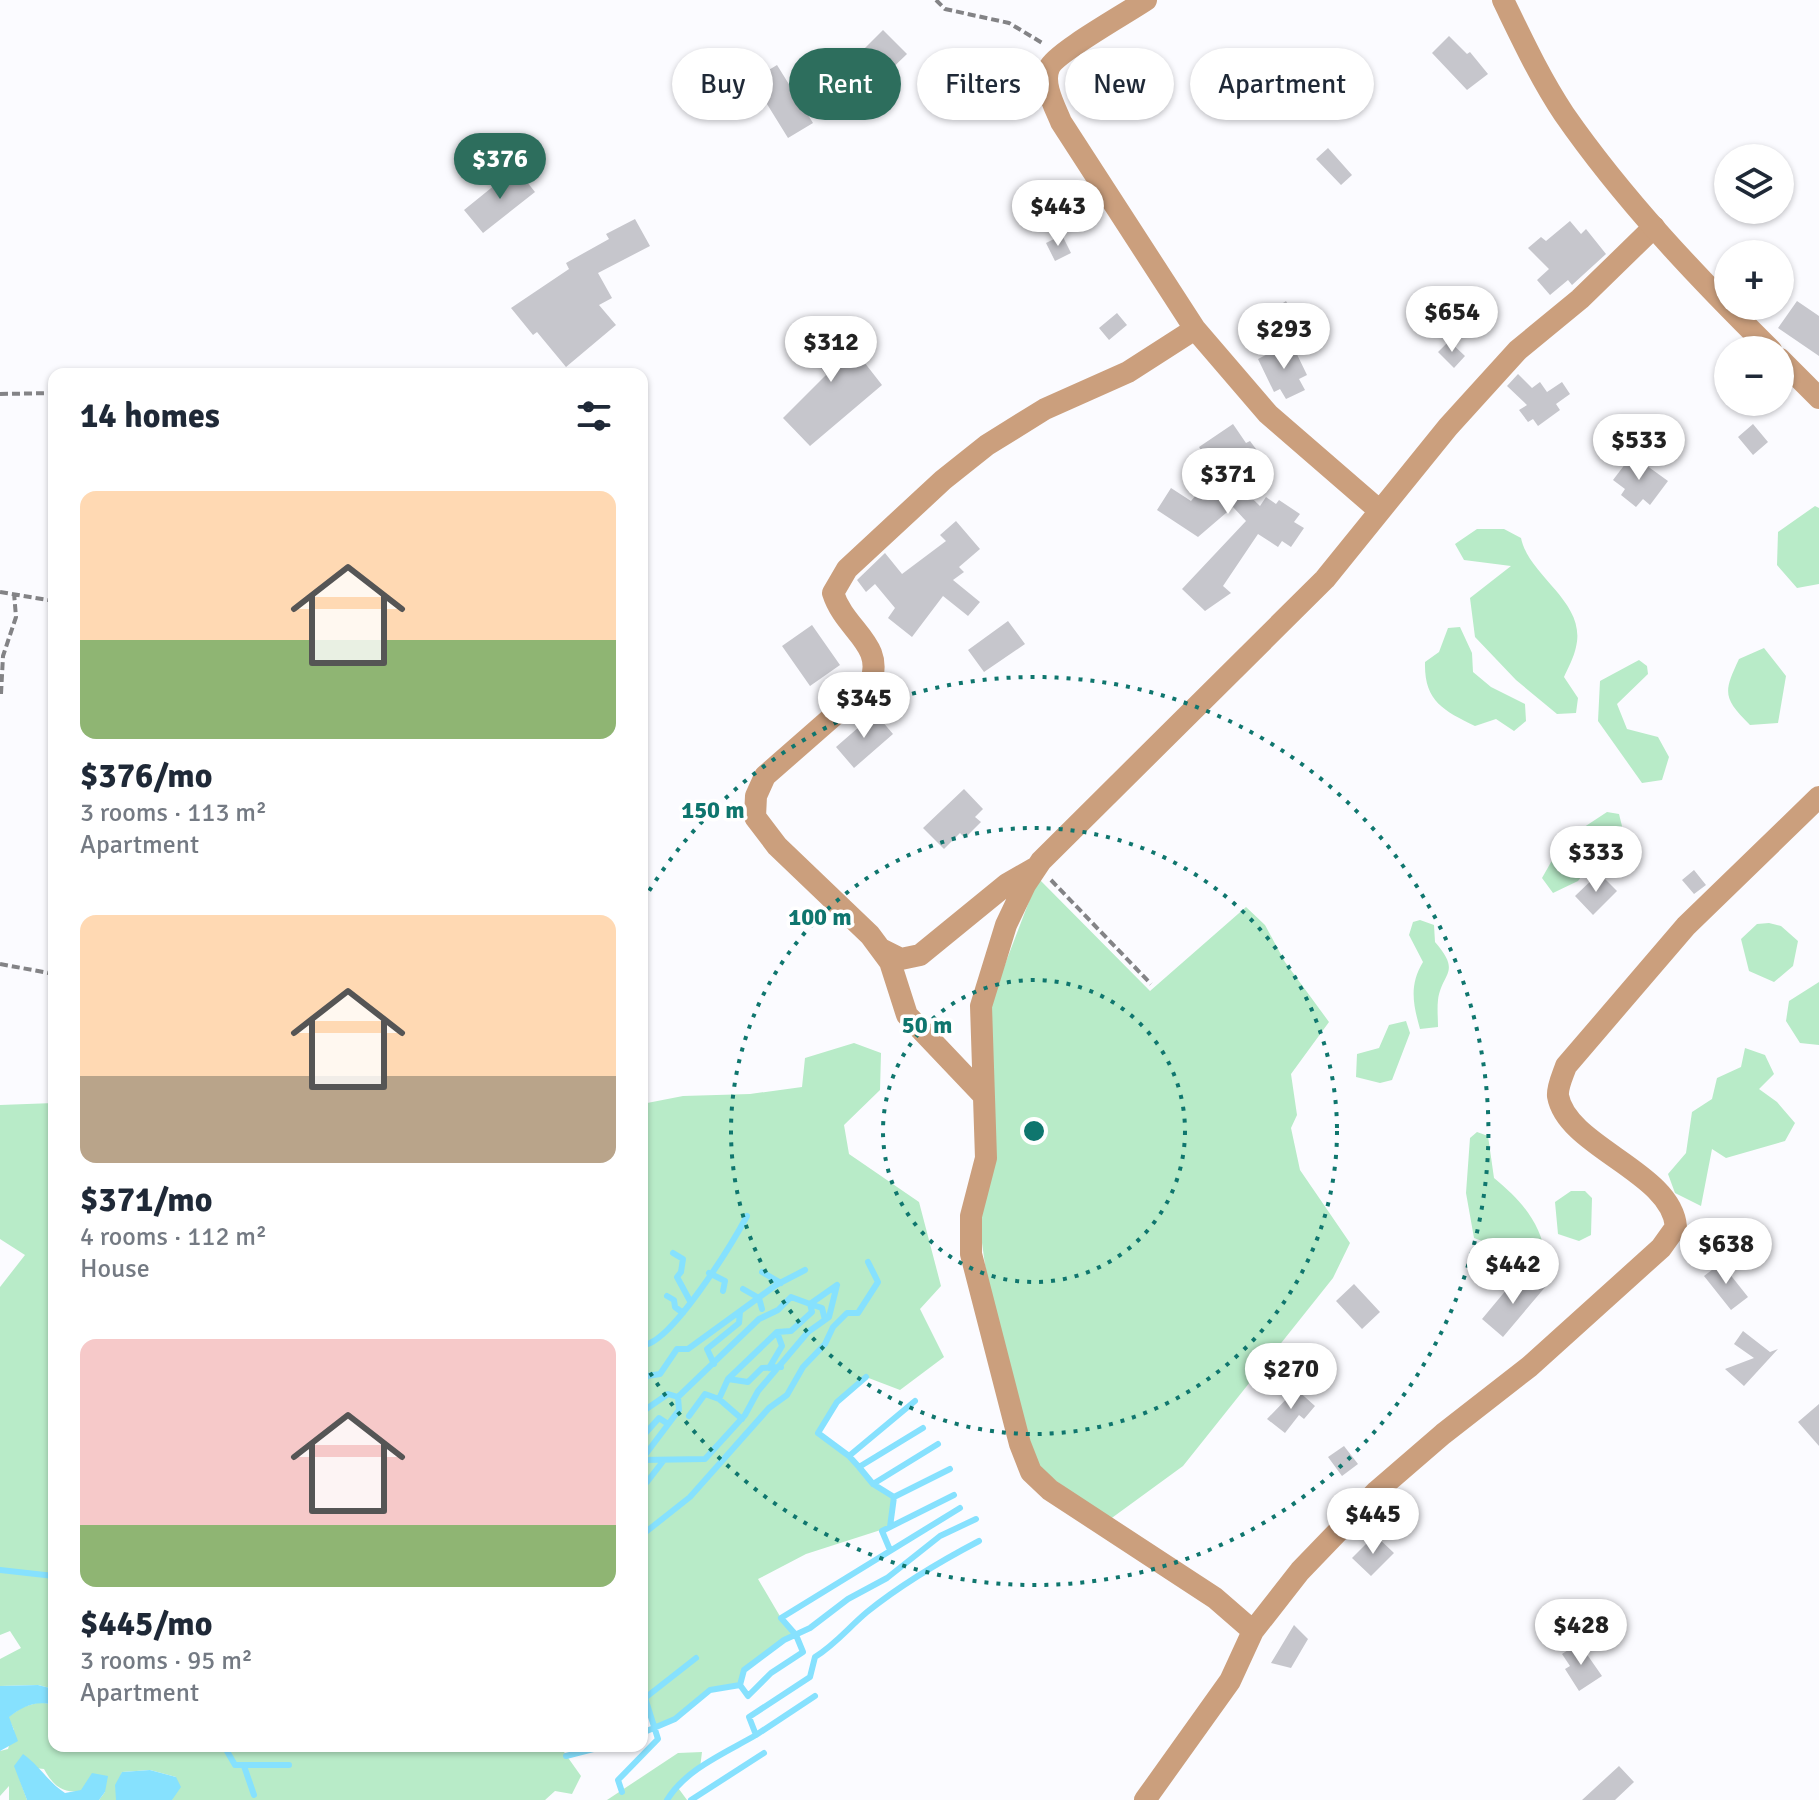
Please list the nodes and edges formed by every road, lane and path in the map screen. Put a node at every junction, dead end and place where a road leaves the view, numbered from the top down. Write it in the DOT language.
graph roads {
  1 [pos="936,0"];
  2 [pos="1146,0"];
  3 [pos="1503,0"];
  4 [pos="1060,53"];
  5 [pos="1654,227"];
  6 [pos="1195,329"];
  7 [pos="1758,336"];
  8 [pos="1794,373"];
  9 [pos="48,393"];
  10 [pos="0,394"];
  11 [pos="1819,398"];
  12 [pos="1380,511"];
  13 [pos="0,592"];
  14 [pos="14,593"];
  15 [pos="48,600"];
  16 [pos="1,694"];
  17 [pos="1819,797"];
  18 [pos="1037,867"];
  19 [pos="881,949"];
  20 [pos="0,964"];
  21 [pos="48,973"];
  22 [pos="1151,984"];
  23 [pos="984,1096"];
  24 [pos="1253,1631"];
  25 [pos="1145,1800"];
  1 -- 4 [label="path"];
  2 -- 4 [label="street"];
  3 -- 5 [label="street"];
  4 -- 6 [label="street"];
  5 -- 7 [label="street"];
  5 -- 12 [label="street"];
  6 -- 12 [label="street"];
  6 -- 19 [label="street"];
  8 -- 11 [label="street"];
  9 -- 10 [label="path"];
  12 -- 18 [label="street"];
  13 -- 14 [label="path"];
  14 -- 15 [label="path"];
  14 -- 16 [label="path"];
  17 -- 24 [label="street"];
  18 -- 19 [label="street"];
  18 -- 22 [label="path"];
  18 -- 23 [label="street"];
  19 -- 23 [label="street"];
  20 -- 21 [label="path"];
  23 -- 24 [label="street"];
  24 -- 25 [label="street"];
}
